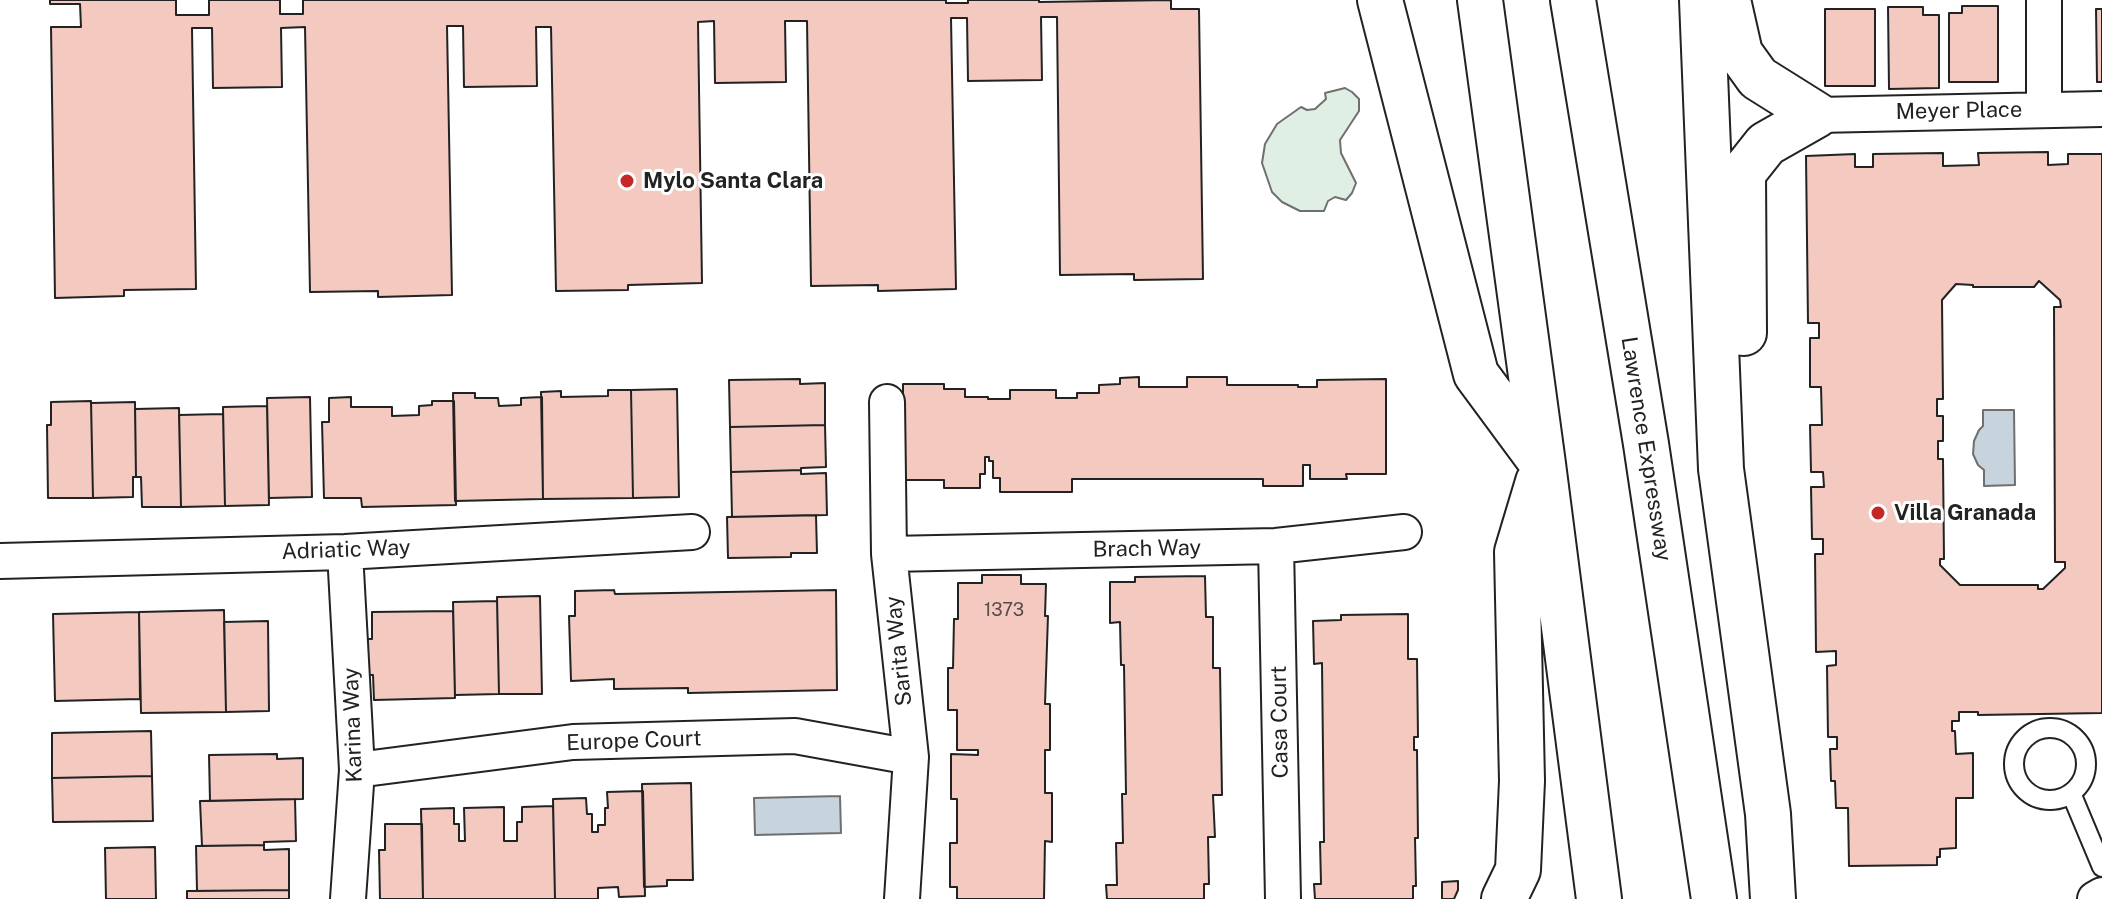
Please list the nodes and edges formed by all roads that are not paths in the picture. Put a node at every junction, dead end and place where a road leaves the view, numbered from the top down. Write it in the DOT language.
graph roads {
  1 [pos="1380,0"];
  2 [pos="1480,0"];
  3 [pos="1573,0"];
  4 [pos="1702,0"];
  5 [pos="1728,0"];
  6 [pos="2044,0"];
  7 [pos="2044,109"];
  8 [pos="2102,109"];
  9 [pos="1817,115"];
  10 [pos="887,402"];
  11 [pos="1543,464"];
  12 [pos="1721,469"];
  13 [pos="692,532"];
  14 [pos="1404,532"];
  15 [pos="1276,546"];
  16 [pos="345,552"];
  17 [pos="889,554"];
  18 [pos="0,561"];
  19 [pos="911,757"];
  20 [pos="2094,761"];
  21 [pos="357,770"];
  22 [pos="2071,793"];
  23 [pos="1768,814"];
  24 [pos="2102,867"];
  25 [pos="2102,895"];
  26 [pos="348,899"];
  27 [pos="902,899"];
  28 [pos="1283,899"];
  29 [pos="1504,899"];
  30 [pos="1599,899"];
  31 [pos="1714,899"];
  32 [pos="1773,899"];
  33 [pos="1790,899"];
  34 [pos="2095,899"];
  1 -- 11 [label="highway"];
  2 -- 11 [label="highway"];
  3 -- 31 [label="highway, Lawrence Expressway"];
  4 -- 12 [label="highway"];
  5 -- 9 [label="highway"];
  6 -- 7 [label="street"];
  7 -- 8 [label="street, Meyer Place"];
  7 -- 9 [label="street, Meyer Place"];
  9 -- 12 [label="highway"];
  10 -- 17 [label="street, Sarita Way"];
  11 -- 29 [label="highway"];
  11 -- 30 [label="highway"];
  12 -- 23 [label="highway"];
  13 -- 16 [label="street, Adriatic Way"];
  14 -- 15 [label="street, Brach Way"];
  15 -- 17 [label="street, Brach Way"];
  15 -- 28 [label="street, Casa Court"];
  16 -- 18 [label="street, Adriatic Way"];
  16 -- 21 [label="street, Karina Way"];
  17 -- 19 [label="street, Sarita Way"];
  19 -- 21 [label="street, Europe Court"];
  19 -- 27 [label="street, Sarita Way"];
  20 -- 22 [label="lane"];
  20 -- 22 [label="lane"];
  21 -- 26 [label="street, Karina Way"];
  22 -- 24 [label="lane"];
  23 -- 32 [label="highway"];
  23 -- 33 [label="highway"];
  25 -- 34 [label="street"];
}
